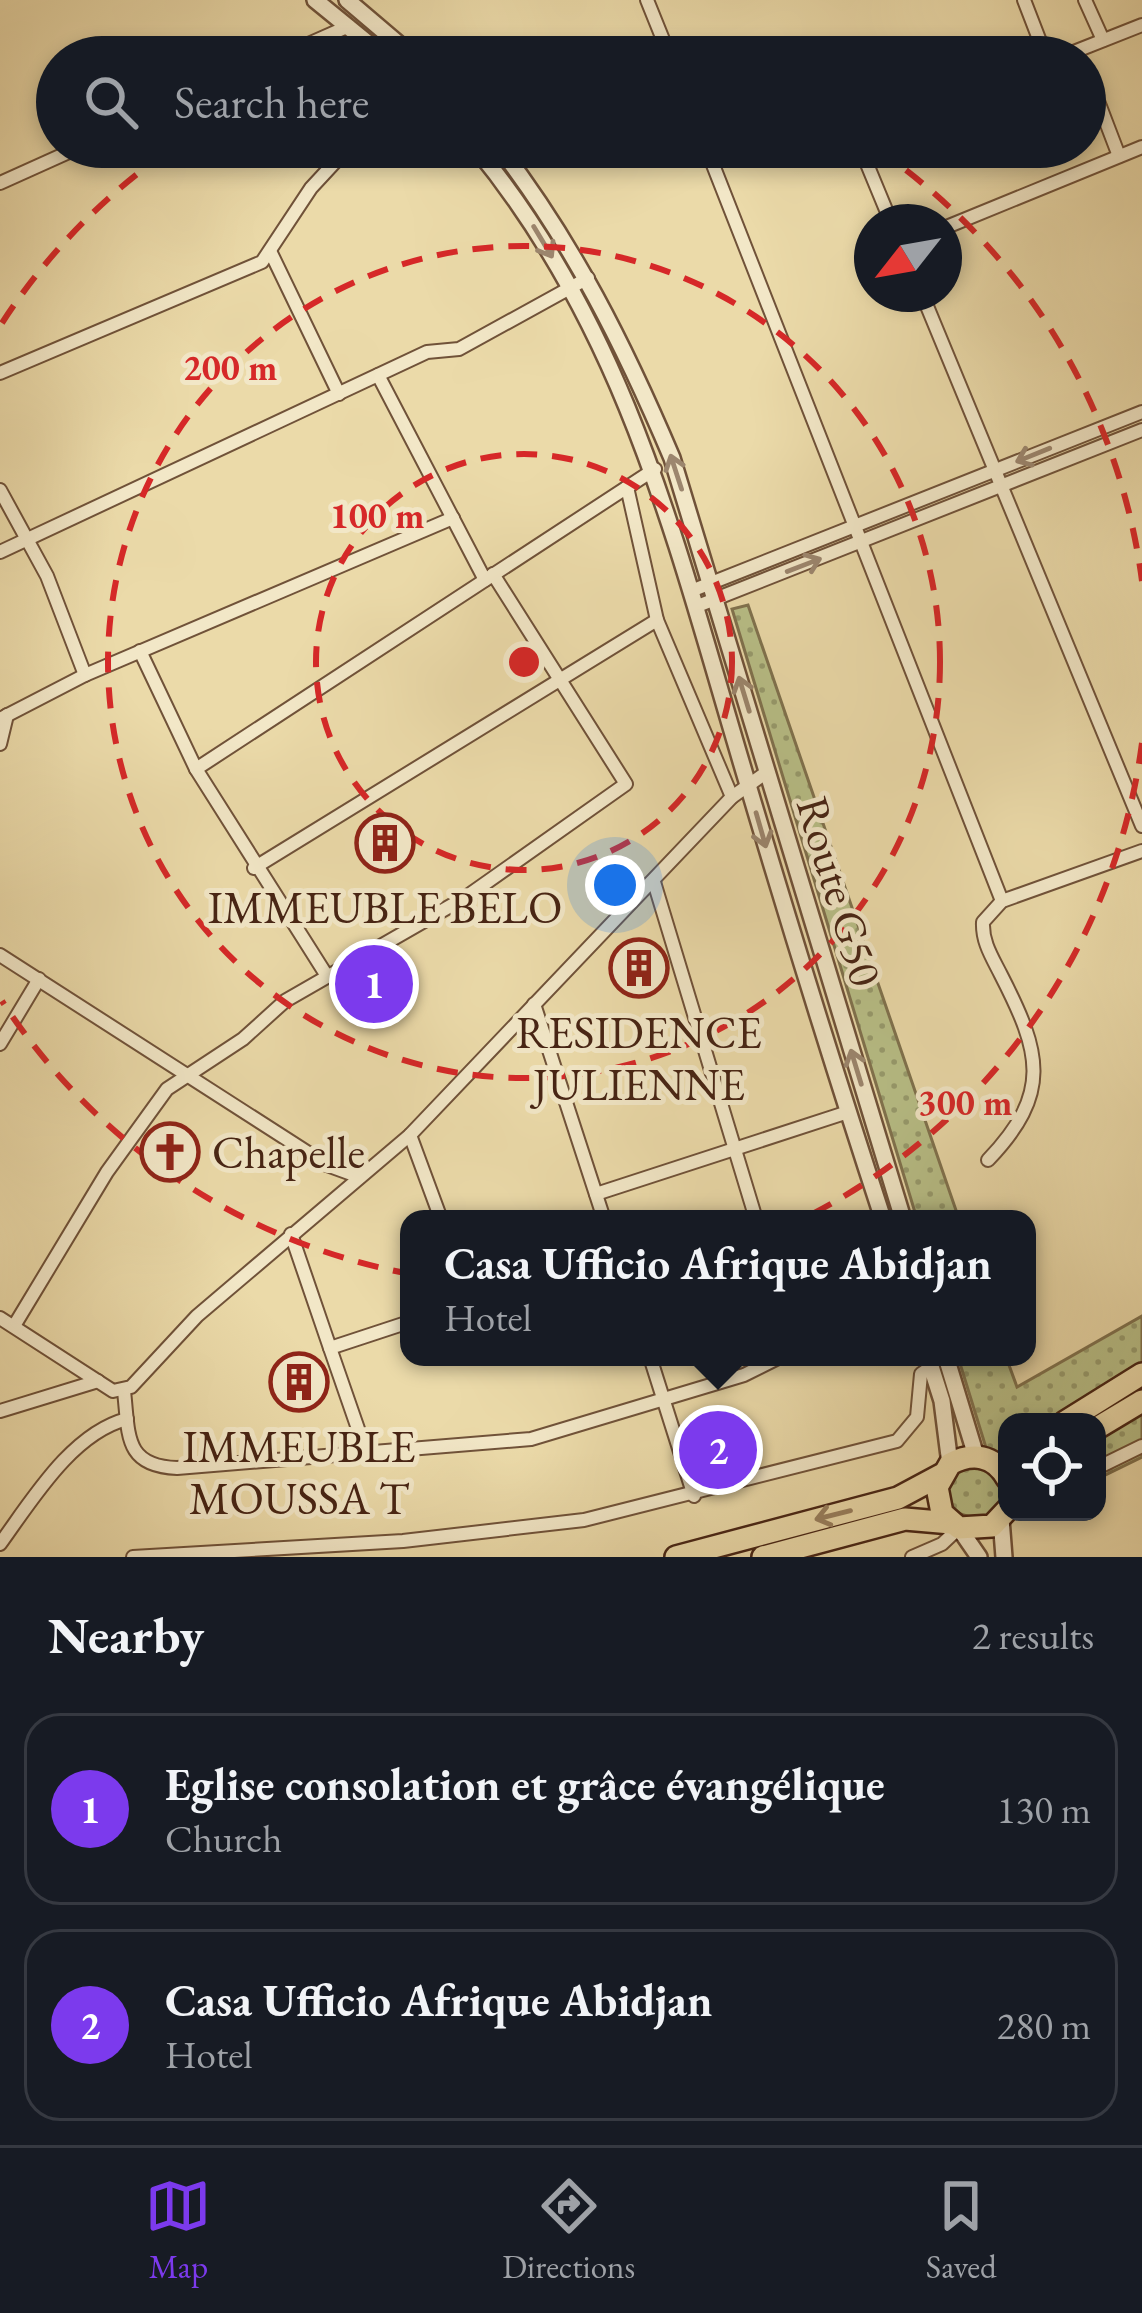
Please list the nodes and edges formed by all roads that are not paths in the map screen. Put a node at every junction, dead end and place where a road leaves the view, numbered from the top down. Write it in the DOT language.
graph roads {
  1 [pos="315,0"];
  2 [pos="347,0"];
  3 [pos="647,0"];
  4 [pos="1024,0"];
  5 [pos="1085,0"];
  6 [pos="1142,25"];
  7 [pos="349,26"];
  8 [pos="326,36"];
  9 [pos="361,36"];
  10 [pos="389,36"];
  11 [pos="662,36"];
  12 [pos="1038,36"];
  13 [pos="1101,36"];
  14 [pos="1106,39"];
  15 [pos="1106,122"];
  16 [pos="1142,147"];
  17 [pos="1119,156"];
  18 [pos="1106,161"];
  19 [pos="36,167"];
  20 [pos="331,168"];
  21 [pos="491,168"];
  22 [pos="516,168"];
  23 [pos="714,168"];
  24 [pos="869,168"];
  25 [pos="1090,168"];
  26 [pos="0,183"];
  27 [pos="884,204"];
  28 [pos="962,221"];
  29 [pos="271,253"];
  30 [pos="588,278"];
  31 [pos="570,287"];
  32 [pos="930,312"];
  33 [pos="0,373"];
  34 [pos="378,375"];
  35 [pos="339,394"];
  36 [pos="1142,412"];
  37 [pos="1122,420"];
  38 [pos="1135,433"];
  39 [pos="655,469"];
  40 [pos="997,470"];
  41 [pos="627,487"];
  42 [pos="1004,487"];
  43 [pos="0,490"];
  44 [pos="453,518"];
  45 [pos="856,526"];
  46 [pos="23,542"];
  47 [pos="863,542"];
  48 [pos="0,552"];
  49 [pos="489,577"];
  50 [pos="713,591"];
  51 [pos="693,598"];
  52 [pos="657,620"];
  53 [pos="140,651"];
  54 [pos="85,675"];
  55 [pos="561,678"];
  56 [pos="3,717"];
  57 [pos="0,744"];
  58 [pos="196,770"];
  59 [pos="767,772"];
  60 [pos="748,784"];
  61 [pos="732,797"];
  62 [pos="1142,826"];
  63 [pos="1142,851"];
  64 [pos="254,868"];
  65 [pos="654,882"];
  66 [pos="1002,901"];
  67 [pos="0,955"];
  68 [pos="327,976"];
  69 [pos="39,979"];
  70 [pos="534,1004"];
  71 [pos="0,1044"];
  72 [pos="191,1073"];
  73 [pos="848,1112"];
  74 [pos="410,1135"];
  75 [pos="737,1150"];
  76 [pos="988,1160"];
  77 [pos="360,1177"];
  78 [pos="596,1194"];
  79 [pos="438,1210"];
  80 [pos="601,1210"];
  81 [pos="754,1210"];
  82 [pos="880,1210"];
  83 [pos="900,1210"];
  84 [pos="291,1234"];
  85 [pos="0,1318"];
  86 [pos="400,1325"];
  87 [pos="14,1326"];
  88 [pos="330,1348"];
  89 [pos="653,1366"];
  90 [pos="762,1366"];
  91 [pos="929,1366"];
  92 [pos="936,1366"];
  93 [pos="938,1366"];
  94 [pos="1142,1374"];
  95 [pos="98,1381"];
  96 [pos="124,1391"];
  97 [pos="664,1398"];
  98 [pos="1142,1400"];
  99 [pos="0,1411"];
  100 [pos="1079,1413"];
  101 [pos="127,1419"];
  102 [pos="1106,1422"];
  103 [pos="1142,1446"];
  104 [pos="365,1449"];
  105 [pos="991,1457"];
  106 [pos="1106,1464"];
  107 [pos="946,1469"];
  108 [pos="694,1496"];
  109 [pos="998,1518"];
  110 [pos="1006,1521"];
  111 [pos="955,1525"];
  112 [pos="0,1544"];
  113 [pos="133,1557"];
  114 [pos="676,1557"];
  115 [pos="763,1557"];
  116 [pos="912,1557"];
  117 [pos="979,1557"];
  118 [pos="1004,1557"];
  1 -- 7 [label="street"];
  2 -- 10 [label="street"];
  3 -- 11 [label="street"];
  4 -- 12 [label="street"];
  5 -- 13 [label="street"];
  6 -- 14 [label="street"];
  7 -- 8 [label="street"];
  7 -- 9 [label="street"];
  15 -- 17 [label="street"];
  16 -- 17 [label="street"];
  17 -- 18 [label="street"];
  19 -- 26 [label="street"];
  20 -- 29 [label="street"];
  21 -- 31 [label="street, Route G50, one-way"];
  22 -- 30 [label="street, Route G50"];
  23 -- 45 [label="street"];
  24 -- 27 [label="street"];
  25 -- 28 [label="street"];
  29 -- 33 [label="street"];
  29 -- 35 [label="street"];
  30 -- 31 [label="street"];
  50 -- 30 [label="street, Route G50, one-way"];
  31 -- 34 [label="street"];
  31 -- 39 [label="street, Route G50"];
  32 -- 40 [label="street"];
  34 -- 35 [label="street"];
  34 -- 44 [label="street"];
  35 -- 46 [label="street"];
  36 -- 37 [label="street"];
  37 -- 38 [label="street"];
  37 -- 40 [label="street, one-way"];
  38 -- 42 [label="street"];
  39 -- 41 [label="street"];
  39 -- 51 [label="street, Route G50"];
  40 -- 42 [label="street"];
  40 -- 45 [label="street"];
  41 -- 49 [label="street"];
  41 -- 52 [label="street"];
  42 -- 47 [label="street"];
  42 -- 62 [label="street"];
  43 -- 46 [label="street"];
  44 -- 49 [label="street"];
  44 -- 53 [label="street"];
  45 -- 47 [label="street"];
  45 -- 50 [label="street"];
  46 -- 48 [label="street"];
  46 -- 54 [label="street"];
  50 -- 47 [label="street, one-way"];
  47 -- 66 [label="street"];
  49 -- 55 [label="street"];
  49 -- 58 [label="street"];
  50 -- 51 [label="street"];
  59 -- 50 [label="street, Route G50, one-way"];
  51 -- 60 [label="street, Route G50"];
  52 -- 55 [label="street"];
  52 -- 61 [label="street"];
  53 -- 54 [label="street"];
  53 -- 58 [label="street"];
  54 -- 56 [label="street"];
  55 -- 64 [label="street"];
  55 -- 68 [label="street"];
  56 -- 57 [label="street"];
  58 -- 64 [label="street"];
  59 -- 60 [label="street"];
  83 -- 59 [label="street, Route G50, one-way"];
  60 -- 61 [label="street"];
  60 -- 73 [label="street, Route G50, one-way"];
  61 -- 65 [label="street"];
  63 -- 66 [label="street"];
  64 -- 68 [label="street"];
  65 -- 70 [label="street"];
  65 -- 75 [label="street"];
  66 -- 76 [label="street"];
  67 -- 69 [label="street"];
  68 -- 72 [label="street"];
  69 -- 71 [label="street"];
  69 -- 72 [label="street"];
  70 -- 74 [label="street"];
  70 -- 78 [label="street"];
  72 -- 77 [label="street"];
  72 -- 87 [label="street"];
  73 -- 75 [label="street"];
  73 -- 82 [label="street, Route G50"];
  74 -- 77 [label="street"];
  74 -- 79 [label="street"];
  75 -- 78 [label="street"];
  75 -- 81 [label="street"];
  77 -- 84 [label="street"];
  78 -- 80 [label="street"];
  84 -- 88 [label="street"];
  84 -- 96 [label="street"];
  85 -- 87 [label="street"];
  86 -- 88 [label="street"];
  87 -- 95 [label="street"];
  88 -- 104 [label="street"];
  89 -- 97 [label="street"];
  90 -- 97 [label="street"];
  91 -- 108 [label="street"];
  92 -- 107 [label="street"];
  93 -- 105 [label="street"];
  94 -- 100 [label="highway"];
  95 -- 96 [label="street"];
  95 -- 99 [label="street"];
  96 -- 101 [label="street"];
  97 -- 104 [label="street"];
  97 -- 108 [label="street"];
  98 -- 102 [label="highway"];
  101 -- 104 [label="street"];
  101 -- 112 [label="street"];
  103 -- 106 [label="street"];
  105 -- 107 [label="highway"];
  107 -- 111 [label="highway"];
  107 -- 114 [label="highway, one-way"];
  108 -- 113 [label="street"];
  109 -- 111 [label="highway"];
  110 -- 118 [label="street"];
  111 -- 115 [label="highway"];
  111 -- 116 [label="street"];
  111 -- 117 [label="street"];
}
